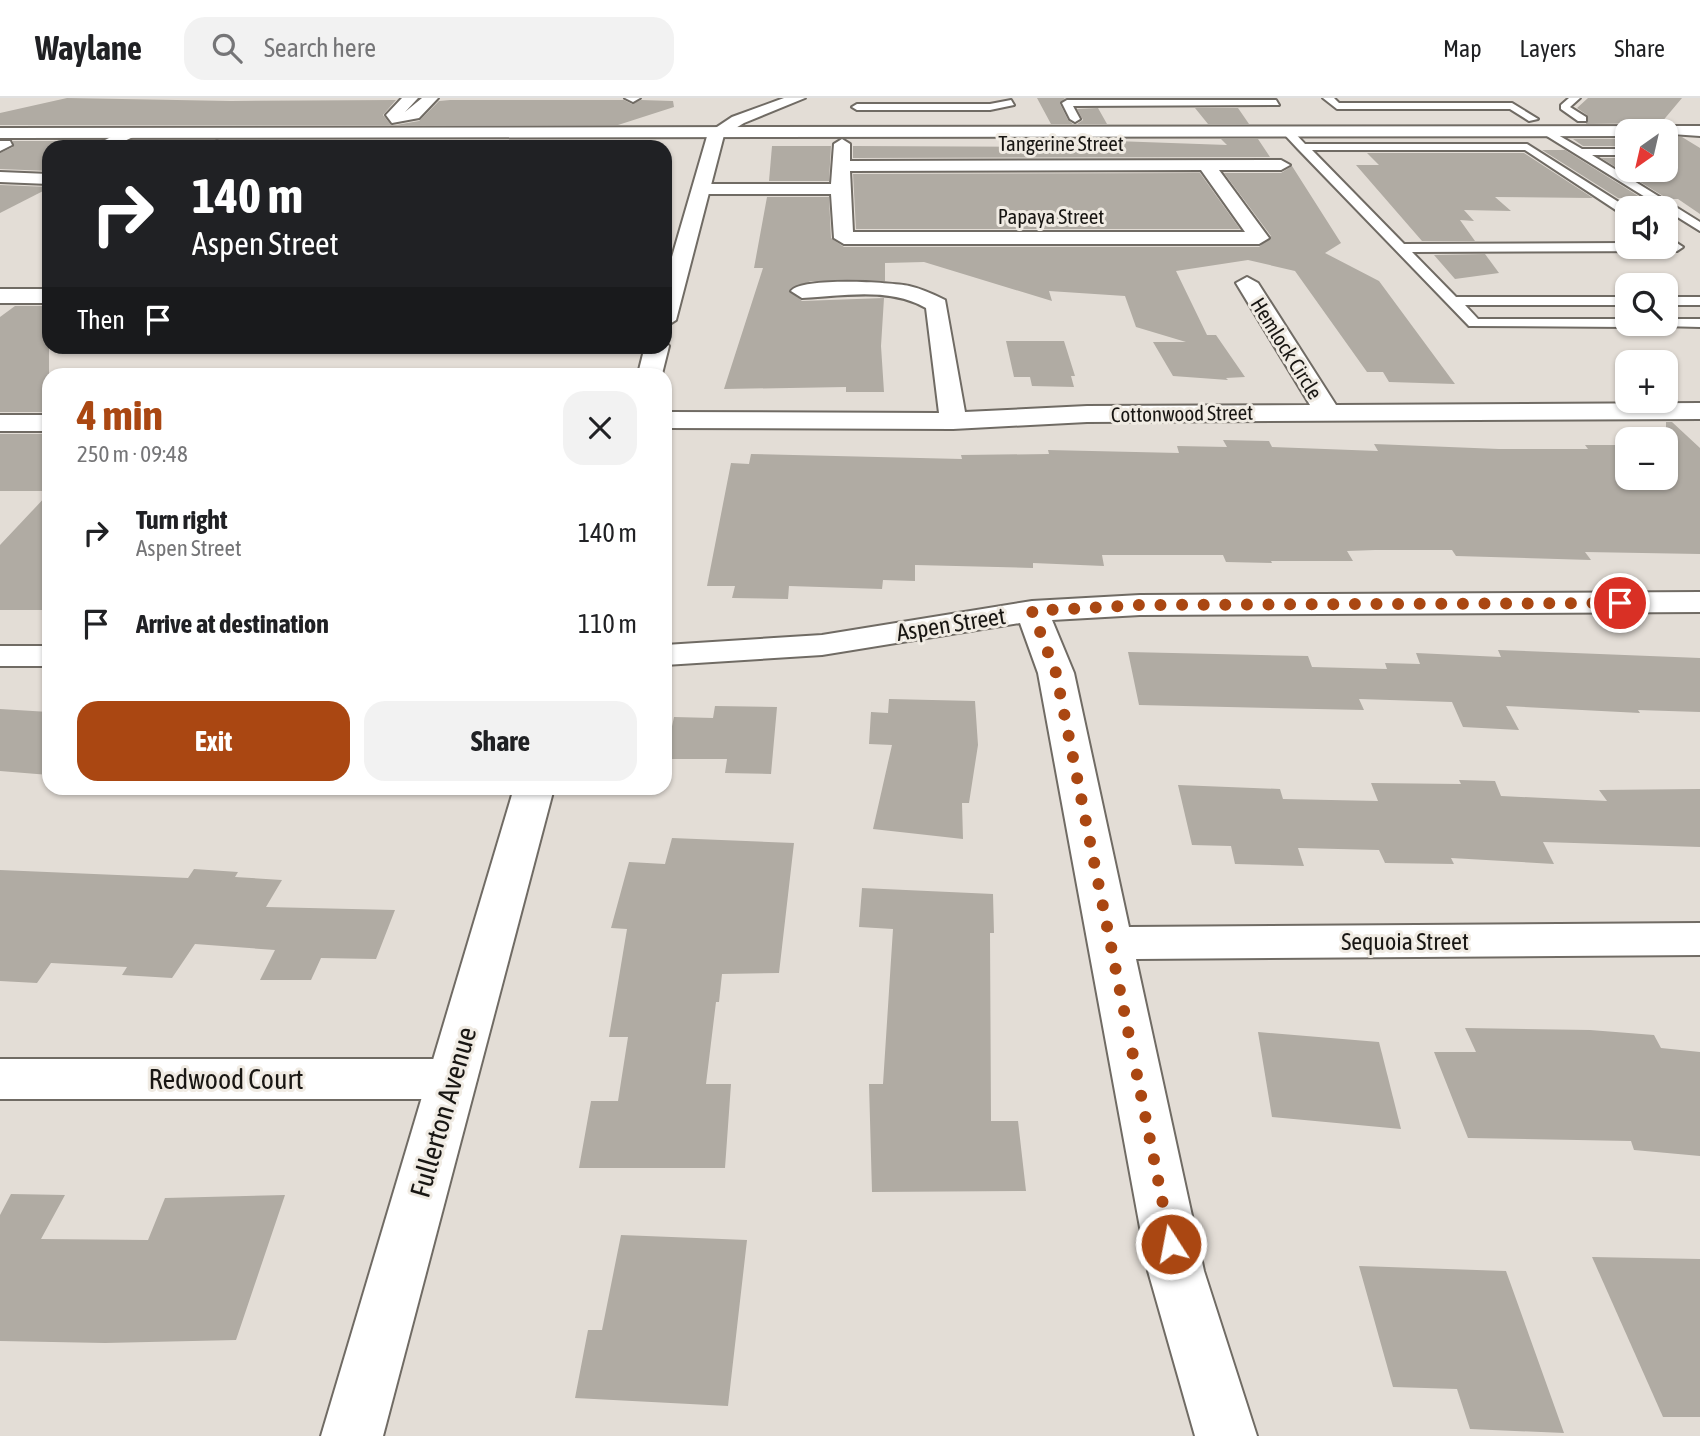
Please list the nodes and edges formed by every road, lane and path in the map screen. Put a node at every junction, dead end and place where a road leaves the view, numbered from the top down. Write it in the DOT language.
graph roads {
  1 [pos="411,98"];
  2 [pos="431,98"];
  3 [pos="798,98"];
  4 [pos="1328,98"];
  5 [pos="1529,98"];
  6 [pos="1575,98"];
  7 [pos="1174,100"];
  8 [pos="1274,100"];
  9 [pos="1012,103"];
  10 [pos="1351,106"];
  11 [pos="1512,106"];
  12 [pos="857,107"];
  13 [pos="1286,113"];
  14 [pos="1700,118"];
  15 [pos="1365,119"];
  16 [pos="1533,119"];
  17 [pos="1582,119"];
  18 [pos="148,120"];
  19 [pos="398,120"];
  20 [pos="738,120"];
  21 [pos="0,121"];
  22 [pos="1078,126"];
  23 [pos="1287,131"];
  24 [pos="1503,131"];
  25 [pos="1546,131"];
  26 [pos="1700,131"];
  27 [pos="129,132"];
  28 [pos="385,133"];
  29 [pos="716,133"];
  30 [pos="113,140"];
  31 [pos="123,140"];
  32 [pos="1,141"];
  33 [pos="842,144"];
  34 [pos="1302,147"];
  35 [pos="1527,147"];
  36 [pos="1580,152"];
  37 [pos="1615,152"];
  38 [pos="1206,165"];
  39 [pos="1281,165"];
  40 [pos="841,166"];
  41 [pos="0,177"];
  42 [pos="42,179"];
  43 [pos="701,189"];
  44 [pos="840,189"];
  45 [pos="1615,205"];
  46 [pos="1700,227"];
  47 [pos="1615,247"];
  48 [pos="1399,248"];
  49 [pos="672,278"];
  50 [pos="1247,283"];
  51 [pos="802,291"];
  52 [pos="0,296"];
  53 [pos="42,296"];
  54 [pos="1452,301"];
  55 [pos="1615,301"];
  56 [pos="1678,301"];
  57 [pos="1700,301"];
  58 [pos="1615,323"];
  59 [pos="1678,323"];
  60 [pos="1700,323"];
  61 [pos="1700,411"];
  62 [pos="1327,412"];
  63 [pos="672,420"];
  64 [pos="953,421"];
  65 [pos="0,423"];
  66 [pos="42,423"];
  67 [pos="1700,602"];
  68 [pos="1032,611"];
  69 [pos="672,655"];
  70 [pos="0,656"];
  71 [pos="42,656"];
  72 [pos="532,795"];
  73 [pos="1700,939"];
  74 [pos="1111,943"];
  75 [pos="0,1079"];
  76 [pos="452,1079"];
  77 [pos="352,1436"];
  78 [pos="1226,1436"];
  1 -- 19 [label="main road"];
  2 -- 19 [label="main road"];
  3 -- 20 [label="main road"];
  4 -- 10 [label="lane"];
  5 -- 11 [label="lane"];
  6 -- 17 [label="lane"];
  7 -- 8 [label="lane"];
  7 -- 22 [label="lane"];
  8 -- 13 [label="lane"];
  9 -- 12 [label="lane"];
  10 -- 11 [label="lane"];
  10 -- 15 [label="lane"];
  11 -- 16 [label="lane"];
  14 -- 17 [label="main road"];
  15 -- 16 [label="main road"];
  15 -- 22 [label="main road"];
  16 -- 17 [label="main road"];
  18 -- 19 [label="main road"];
  18 -- 21 [label="main road"];
  18 -- 27 [label="main road"];
  19 -- 20 [label="main road"];
  19 -- 28 [label="main road"];
  20 -- 22 [label="main road"];
  20 -- 29 [label="main road"];
  22 -- 23 [label="main road"];
  22 -- 29 [label="main road"];
  23 -- 24 [label="main road"];
  23 -- 34 [label="lane"];
  24 -- 25 [label="main road"];
  24 -- 35 [label="lane"];
  25 -- 26 [label="main road"];
  25 -- 36 [label="lane"];
  27 -- 28 [label="main road"];
  27 -- 30 [label="main road"];
  27 -- 31 [label="main road"];
  27 -- 32 [label="main road"];
  28 -- 29 [label="main road"];
  29 -- 43 [label="main road"];
  33 -- 40 [label="main road"];
  34 -- 35 [label="lane"];
  34 -- 48 [label="lane"];
  35 -- 45 [label="lane"];
  36 -- 37 [label="lane"];
  36 -- 46 [label="lane"];
  38 -- 39 [label="main road, Tangerine Street"];
  38 -- 40 [label="main road, Tangerine Street"];
  38 -- 44 [label="main road, Papaya Street"];
  40 -- 44 [label="main road"];
  41 -- 42 [label="main road"];
  43 -- 44 [label="main road"];
  43 -- 49 [label="main road"];
  47 -- 48 [label="lane"];
  48 -- 54 [label="lane"];
  50 -- 62 [label="main road, Hemlock Circle"];
  51 -- 64 [label="main road"];
  52 -- 53 [label="main road"];
  54 -- 55 [label="lane"];
  54 -- 58 [label="lane"];
  56 -- 57 [label="lane"];
  59 -- 60 [label="lane"];
  61 -- 62 [label="main road, Cottonwood Street"];
  62 -- 64 [label="main road, Cottonwood Street"];
  63 -- 64 [label="main road, Cottonwood Street"];
  65 -- 66 [label="main road"];
  67 -- 68 [label="main road, Aspen Street"];
  68 -- 69 [label="main road, Aspen Street"];
  68 -- 74 [label="main road"];
  70 -- 71 [label="main road"];
  72 -- 76 [label="main road, Fullerton Avenue"];
  73 -- 74 [label="main road, Sequoia Street"];
  74 -- 78 [label="main road"];
  75 -- 76 [label="main road, Redwood Court"];
  76 -- 77 [label="main road, Fullerton Avenue"];
}
